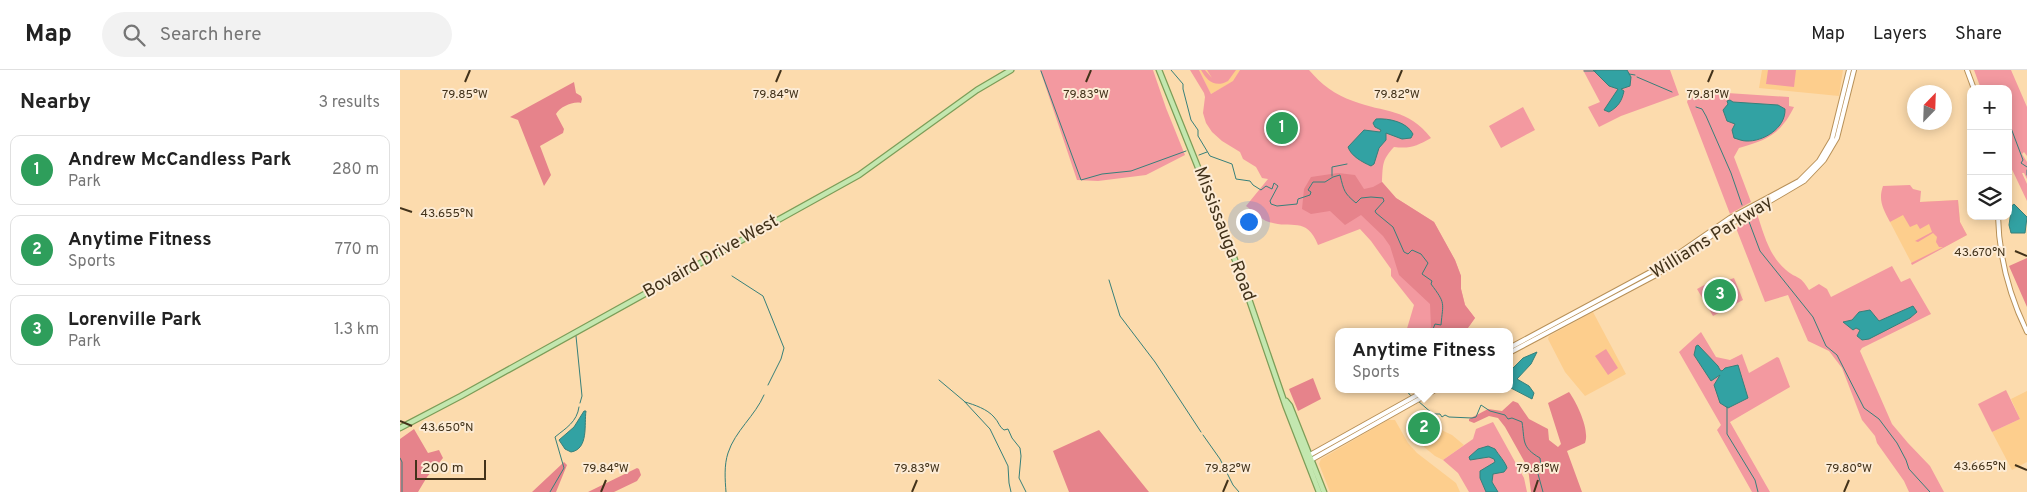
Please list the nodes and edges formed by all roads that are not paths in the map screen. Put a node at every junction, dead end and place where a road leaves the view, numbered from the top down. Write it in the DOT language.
graph roads {
  1 [pos="1011,70"];
  2 [pos="1160,70"];
  3 [pos="1849,70"];
  4 [pos="1854,70"];
  5 [pos="1967,70"];
  6 [pos="1973,85"];
  7 [pos="1998,220"];
  8 [pos="2027,332"];
  9 [pos="1513,346"];
  10 [pos="1513,352"];
  11 [pos="1426,393"];
  12 [pos="400,428"];
  13 [pos="1308,459"];
  14 [pos="1319,492"];
  15 [pos="1324,492"];
  1 -- 12 [label="main road, Bovaird Drive West"];
  2 -- 13 [label="main road, Mississauga Road"];
  3 -- 9 [label="main road, Williams Parkway"];
  4 -- 10 [label="main road, Williams Parkway"];
  5 -- 6 [label="main road"];
  7 -- 8 [label="main road"];
  11 -- 13 [label="main road"];
  13 -- 14 [label="main road, Mississauga Road"];
  13 -- 15 [label="main road, Mississauga Road"];
}
